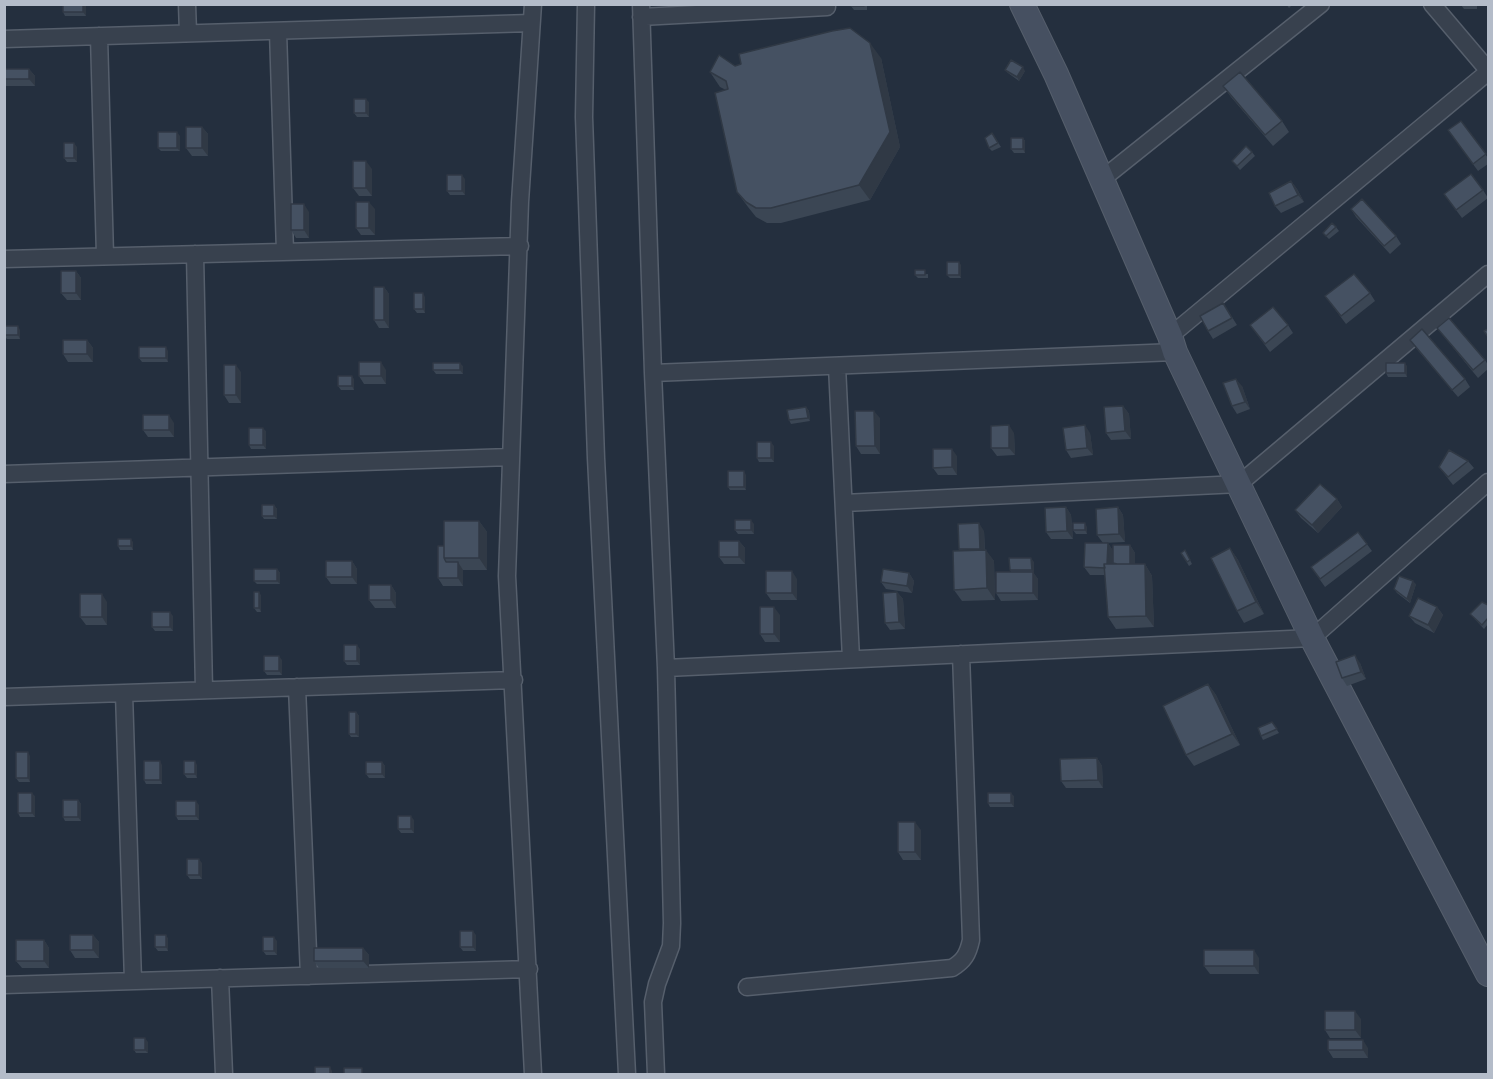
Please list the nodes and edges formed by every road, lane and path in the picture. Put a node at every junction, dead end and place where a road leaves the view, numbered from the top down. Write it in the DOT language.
graph roads {
  1 [pos="187,4"];
  2 [pos="532,4"];
  3 [pos="586,4"];
  4 [pos="1022,4"];
  5 [pos="1321,4"];
  6 [pos="1432,4"];
  7 [pos="827,8"];
  8 [pos="641,10"];
  9 [pos="531,23"];
  10 [pos="278,31"];
  11 [pos="188,33"];
  12 [pos="99,36"];
  13 [pos="4,39"];
  14 [pos="1488,71"];
  15 [pos="1101,180"];
  16 [pos="520,246"];
  17 [pos="285,252"];
  18 [pos="195,254"];
  19 [pos="105,256"];
  20 [pos="4,259"];
  21 [pos="1488,274"];
  22 [pos="1173,344"];
  23 [pos="837,366"];
  24 [pos="653,373"];
  25 [pos="511,457"];
  26 [pos="200,468"];
  27 [pos="4,474"];
  28 [pos="1488,482"];
  29 [pos="1239,484"];
  30 [pos="844,503"];
  31 [pos="1312,638"];
  32 [pos="961,654"];
  33 [pos="851,659"];
  34 [pos="666,668"];
  35 [pos="514,680"];
  36 [pos="297,687"];
  37 [pos="204,690"];
  38 [pos="124,693"];
  39 [pos="4,697"];
  40 [pos="529,969"];
  41 [pos="1488,974"];
  42 [pos="309,976"];
  43 [pos="220,978"];
  44 [pos="133,981"];
  45 [pos="4,985"];
  46 [pos="747,987"];
  47 [pos="224,1074"];
  48 [pos="533,1074"];
  49 [pos="627,1074"];
  50 [pos="656,1074"];
  1 -- 11 [label="street"];
  2 -- 9 [label="street"];
  3 -- 49 [label="street"];
  4 -- 15 [label="street"];
  5 -- 15 [label="street"];
  6 -- 14 [label="street"];
  7 -- 8 [label="street"];
  8 -- 24 [label="street"];
  9 -- 10 [label="street"];
  9 -- 16 [label="street"];
  10 -- 11 [label="street"];
  10 -- 17 [label="street"];
  11 -- 12 [label="street"];
  12 -- 13 [label="street"];
  12 -- 19 [label="street"];
  14 -- 22 [label="street"];
  15 -- 22 [label="street"];
  16 -- 17 [label="street"];
  16 -- 25 [label="street"];
  17 -- 18 [label="street"];
  18 -- 19 [label="street"];
  18 -- 26 [label="street"];
  19 -- 20 [label="street"];
  21 -- 29 [label="street"];
  22 -- 23 [label="street"];
  22 -- 29 [label="street"];
  23 -- 24 [label="street"];
  23 -- 30 [label="street"];
  24 -- 34 [label="street"];
  25 -- 26 [label="street"];
  25 -- 35 [label="street"];
  26 -- 27 [label="street"];
  26 -- 37 [label="street"];
  28 -- 31 [label="street"];
  29 -- 30 [label="street"];
  29 -- 31 [label="street"];
  30 -- 33 [label="street"];
  31 -- 32 [label="street"];
  31 -- 41 [label="street"];
  32 -- 33 [label="street"];
  32 -- 46 [label="street"];
  33 -- 34 [label="street"];
  34 -- 50 [label="street"];
  35 -- 36 [label="street"];
  35 -- 40 [label="street"];
  36 -- 37 [label="street"];
  36 -- 42 [label="street"];
  37 -- 38 [label="street"];
  38 -- 39 [label="street"];
  38 -- 44 [label="street"];
  40 -- 42 [label="street"];
  40 -- 48 [label="street"];
  42 -- 43 [label="street"];
  43 -- 44 [label="street"];
  43 -- 47 [label="street"];
  44 -- 45 [label="street"];
}
